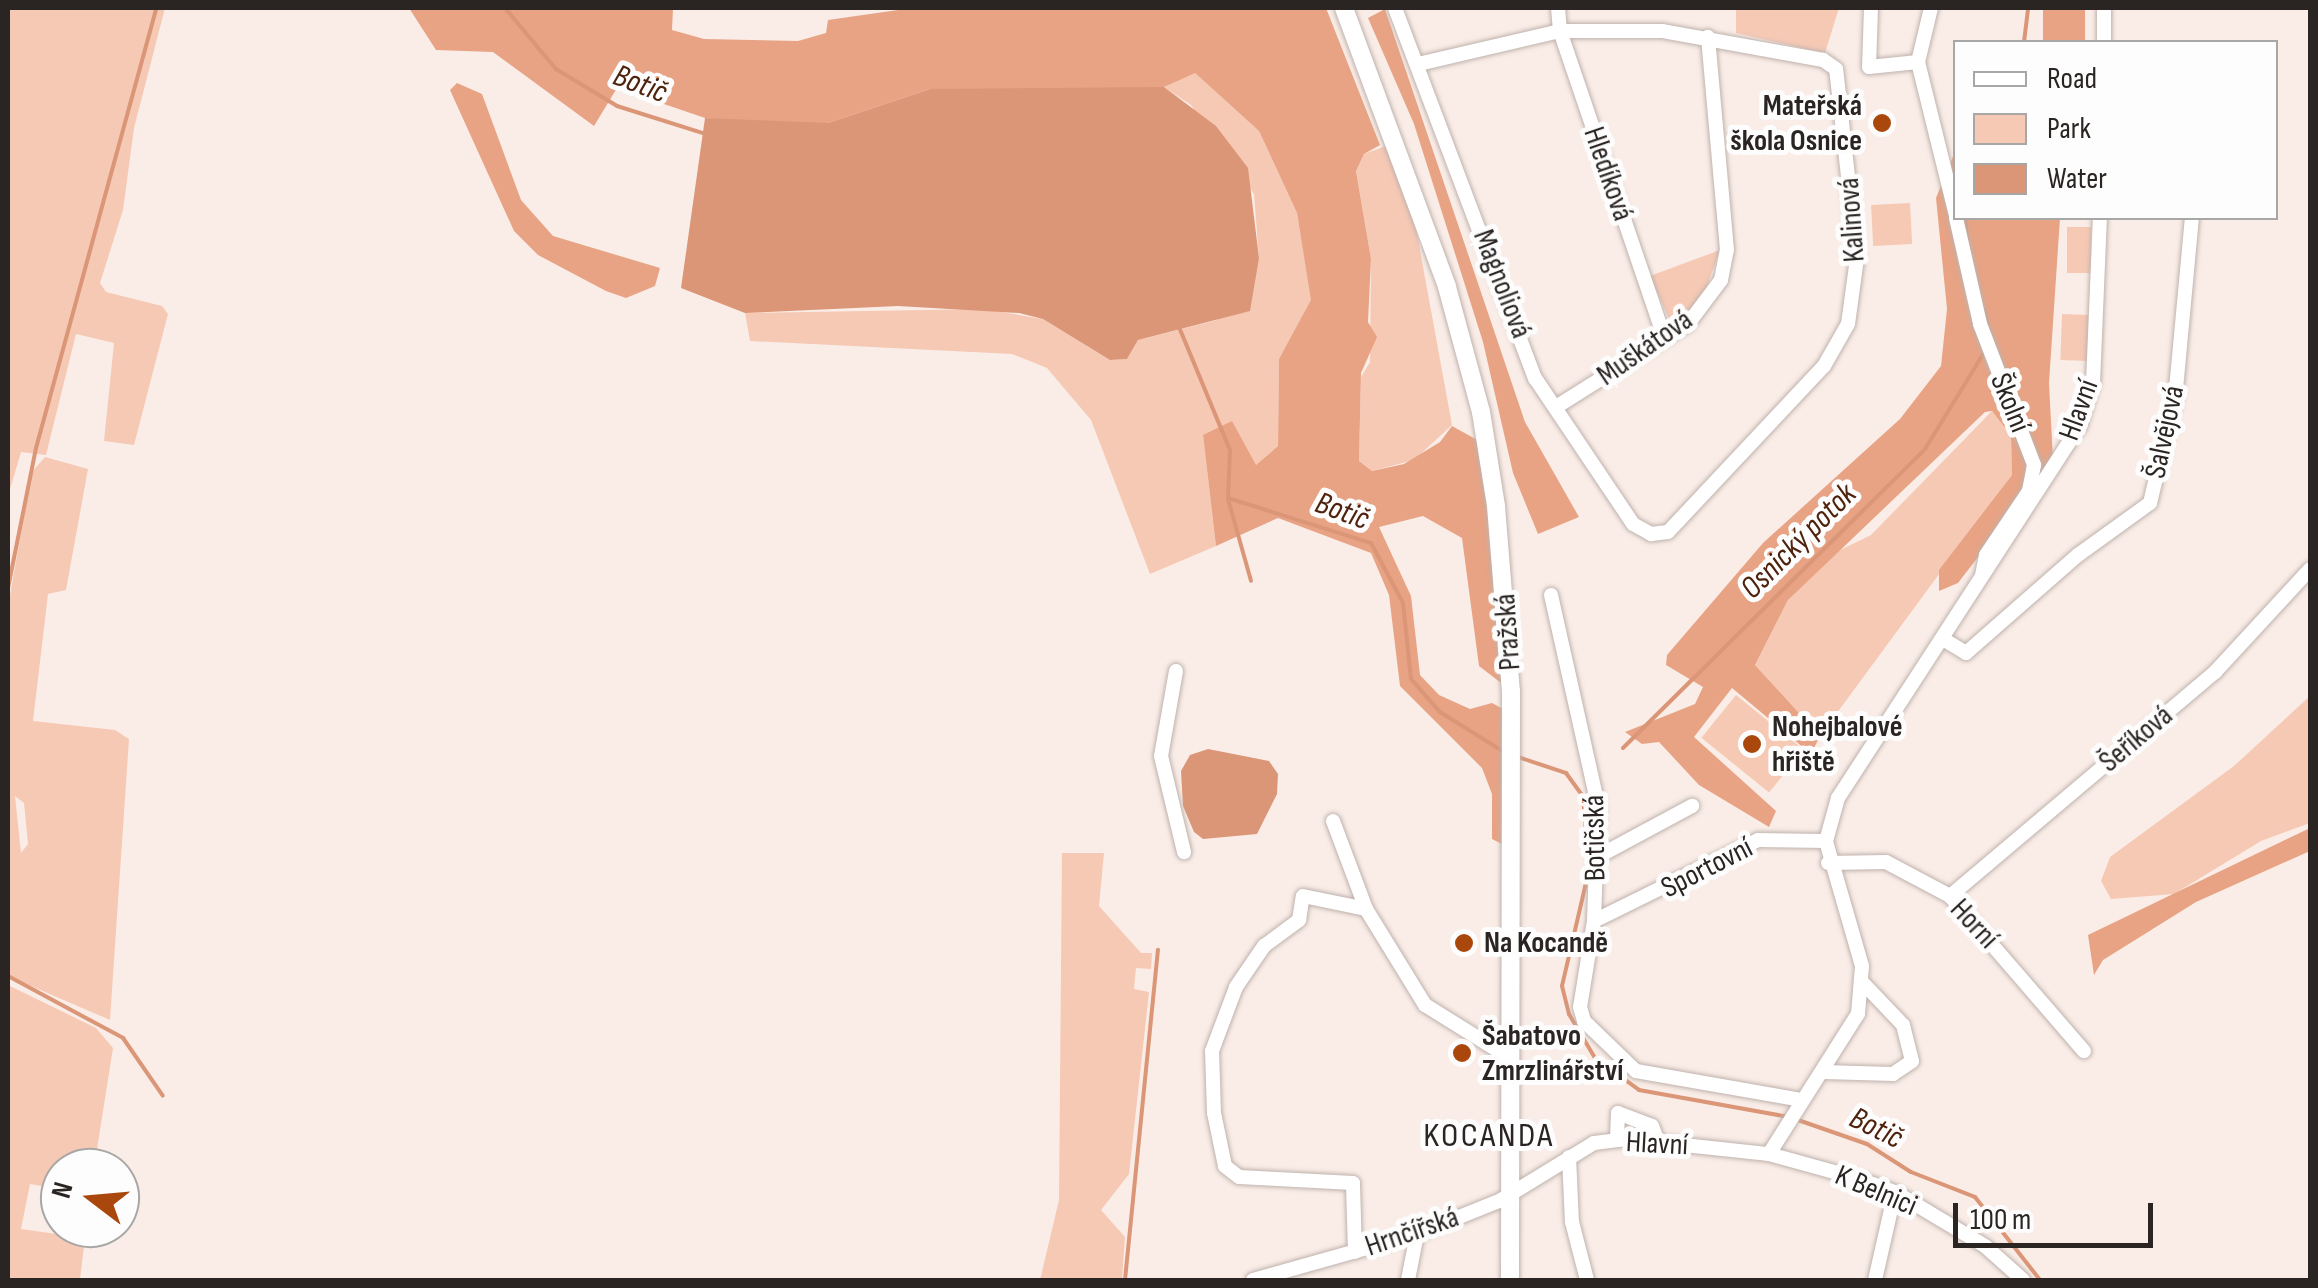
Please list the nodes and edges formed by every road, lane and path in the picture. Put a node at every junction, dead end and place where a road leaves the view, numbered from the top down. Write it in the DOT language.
graph roads {
  1 [pos="1344,8"];
  2 [pos="1395,8"];
  3 [pos="1558,8"];
  4 [pos="1871,8"];
  5 [pos="1931,8"];
  6 [pos="2104,8"];
  7 [pos="1560,30"];
  8 [pos="1708,38"];
  9 [pos="2104,40"];
  10 [pos="1918,62"];
  11 [pos="1418,64"];
  12 [pos="1953,205"];
  13 [pos="1957,220"];
  14 [pos="2100,220"];
  15 [pos="2192,220"];
  16 [pos="1664,339"];
  17 [pos="1556,407"];
  18 [pos="1651,534"];
  19 [pos="2310,569"];
  20 [pos="1982,579"];
  21 [pos="1551,595"];
  22 [pos="1943,639"];
  23 [pos="1176,671"];
  24 [pos="1692,806"];
  25 [pos="1333,821"];
  26 [pos="1826,841"];
  27 [pos="1184,852"];
  28 [pos="1599,856"];
  29 [pos="1828,862"];
  30 [pos="1950,896"];
  31 [pos="1366,909"];
  32 [pos="1594,921"];
  33 [pos="1862,982"];
  34 [pos="2084,1052"];
  35 [pos="1508,1056"];
  36 [pos="1824,1072"];
  37 [pos="1799,1106"];
  38 [pos="1617,1140"];
  39 [pos="1658,1142"];
  40 [pos="1769,1154"];
  41 [pos="1569,1157"];
  42 [pos="1895,1192"];
  43 [pos="1511,1195"];
  44 [pos="1417,1234"];
  45 [pos="1356,1252"];
  46 [pos="1261,1279"];
  47 [pos="1408,1280"];
  48 [pos="1510,1280"];
  49 [pos="1587,1280"];
  50 [pos="1875,1280"];
  51 [pos="2023,1280"];
  1 -- 35 [label="main road, Pražská"];
  2 -- 11 [label="street, Magnoliová"];
  3 -- 7 [label="street, Hledíková"];
  4 -- 10 [label="street"];
  5 -- 10 [label="street, Školní"];
  6 -- 9 [label="street"];
  7 -- 8 [label="street, Kalinová"];
  7 -- 11 [label="street, Kalinová"];
  7 -- 16 [label="street, Hledíková"];
  8 -- 16 [label="street, Muškátová"];
  8 -- 18 [label="street, Kalinová"];
  10 -- 12 [label="street, Školní"];
  11 -- 17 [label="street, Magnoliová"];
  13 -- 20 [label="street, Školní"];
  14 -- 20 [label="street, Hlavní"];
  15 -- 22 [label="street, Šalvějová"];
  16 -- 17 [label="street, Muškátová"];
  17 -- 18 [label="street, Magnoliová"];
  19 -- 30 [label="street, Šeříková"];
  20 -- 22 [label="street"];
  21 -- 28 [label="street, Botičská"];
  22 -- 26 [label="street"];
  23 -- 27 [label="street"];
  24 -- 28 [label="street"];
  25 -- 31 [label="street"];
  26 -- 29 [label="street"];
  26 -- 32 [label="street, Sportovní"];
  28 -- 32 [label="street, Botičská"];
  29 -- 30 [label="street, Horní"];
  29 -- 33 [label="street"];
  30 -- 34 [label="street, Horní"];
  31 -- 35 [label="street"];
  31 -- 45 [label="street"];
  32 -- 37 [label="street, Botičská"];
  33 -- 36 [label="street"];
  33 -- 36 [label="street"];
  35 -- 43 [label="main road, Pražská"];
  36 -- 37 [label="street"];
  37 -- 40 [label="street"];
  38 -- 39 [label="street, Hlavní"];
  38 -- 39 [label="street"];
  38 -- 41 [label="street, Hlavní"];
  39 -- 40 [label="street, Hlavní"];
  40 -- 42 [label="street, K Belnici"];
  41 -- 43 [label="street, Hlavní"];
  41 -- 49 [label="street"];
  42 -- 50 [label="street"];
  42 -- 51 [label="street, K Belnici"];
  43 -- 44 [label="street, Hrnčířská"];
  43 -- 48 [label="main road, Pražská"];
  44 -- 45 [label="street, Hrnčířská"];
  44 -- 47 [label="street"];
  45 -- 46 [label="street, Hrnčířská"];
}
